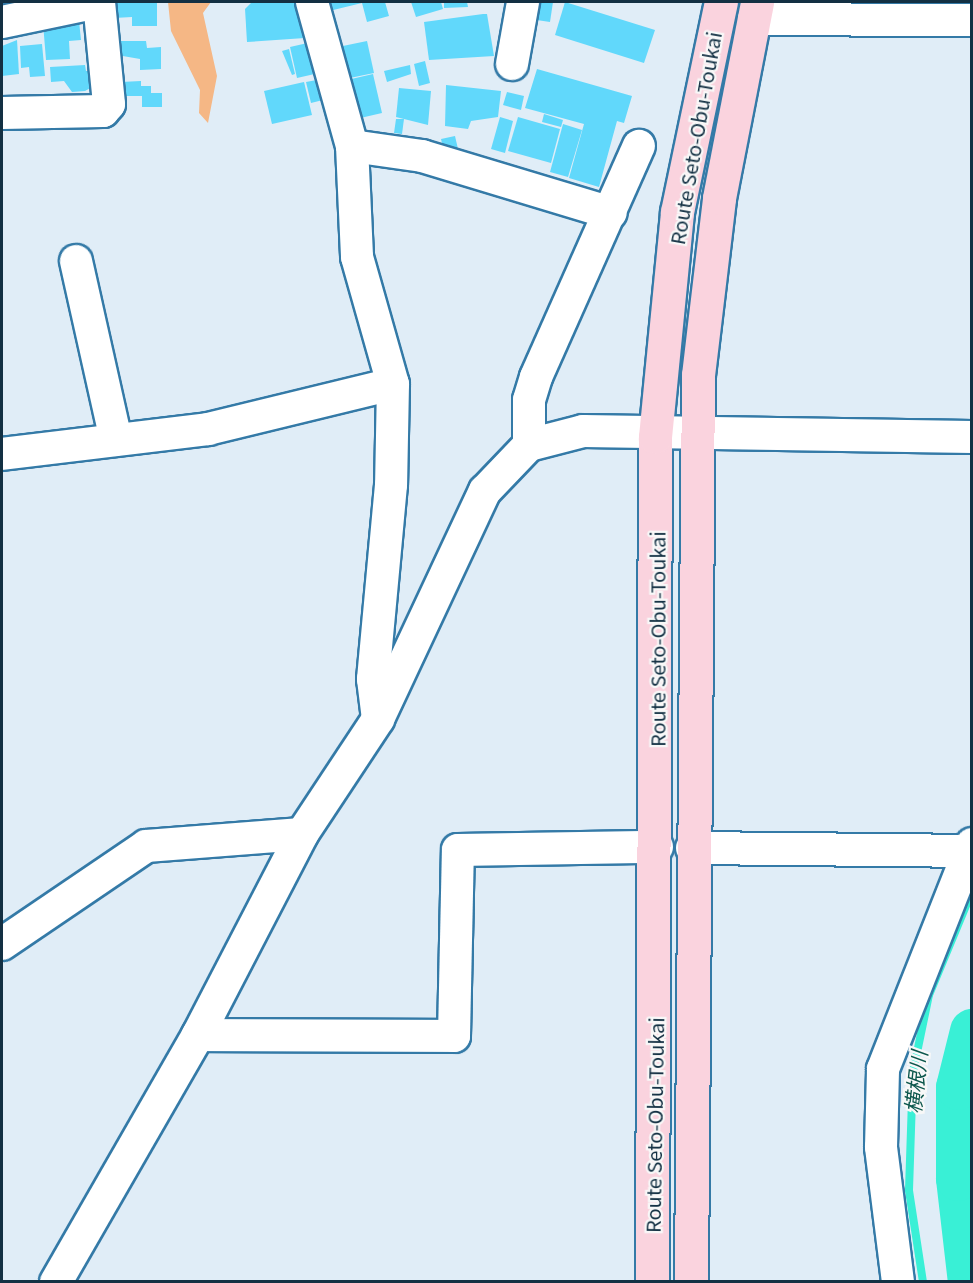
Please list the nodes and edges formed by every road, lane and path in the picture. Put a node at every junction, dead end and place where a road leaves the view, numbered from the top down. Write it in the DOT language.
graph roads {
  1 [pos="99,2"];
  2 [pos="312,2"];
  3 [pos="523,2"];
  4 [pos="721,2"];
  5 [pos="755,10"];
  6 [pos="972,20"];
  7 [pos="2,22"];
  8 [pos="512,64"];
  9 [pos="2,113"];
  10 [pos="352,146"];
  11 [pos="639,146"];
  12 [pos="611,213"];
  13 [pos="76,261"];
  14 [pos="393,384"];
  15 [pos="698,436"];
  16 [pos="655,437"];
  17 [pos="972,437"];
  18 [pos="116,440"];
  19 [pos="529,445"];
  20 [pos="2,454"];
  21 [pos="378,719"];
  22 [pos="302,834"];
  23 [pos="657,847"];
  24 [pos="692,848"];
  25 [pos="970,848"];
  26 [pos="2,944"];
  27 [pos="198,1035"];
  28 [pos="56,1281"];
  29 [pos="652,1281"];
  30 [pos="691,1281"];
  31 [pos="898,1281"];
  1 -- 7 [label="street"];
  1 -- 9 [label="street"];
  2 -- 10 [label="street"];
  3 -- 8 [label="street"];
  4 -- 16 [label="main road, Route Seto-Obu-Toukai"];
  5 -- 6 [label="street"];
  5 -- 15 [label="main road, Route Seto-Obu-Toukai"];
  10 -- 12 [label="street"];
  10 -- 14 [label="street"];
  11 -- 12 [label="street"];
  12 -- 19 [label="street"];
  13 -- 18 [label="street"];
  14 -- 18 [label="street"];
  14 -- 21 [label="street"];
  15 -- 16 [label="street"];
  15 -- 17 [label="street"];
  15 -- 24 [label="main road, Route Seto-Obu-Toukai"];
  16 -- 19 [label="street"];
  16 -- 23 [label="main road, Route Seto-Obu-Toukai"];
  18 -- 20 [label="street"];
  19 -- 21 [label="street"];
  21 -- 22 [label="street"];
  22 -- 26 [label="street"];
  22 -- 27 [label="street"];
  23 -- 27 [label="street"];
  23 -- 29 [label="main road, Route Seto-Obu-Toukai"];
  24 -- 25 [label="street"];
  24 -- 30 [label="main road, Route Seto-Obu-Toukai"];
  25 -- 31 [label="street"];
  27 -- 28 [label="street"];
}
